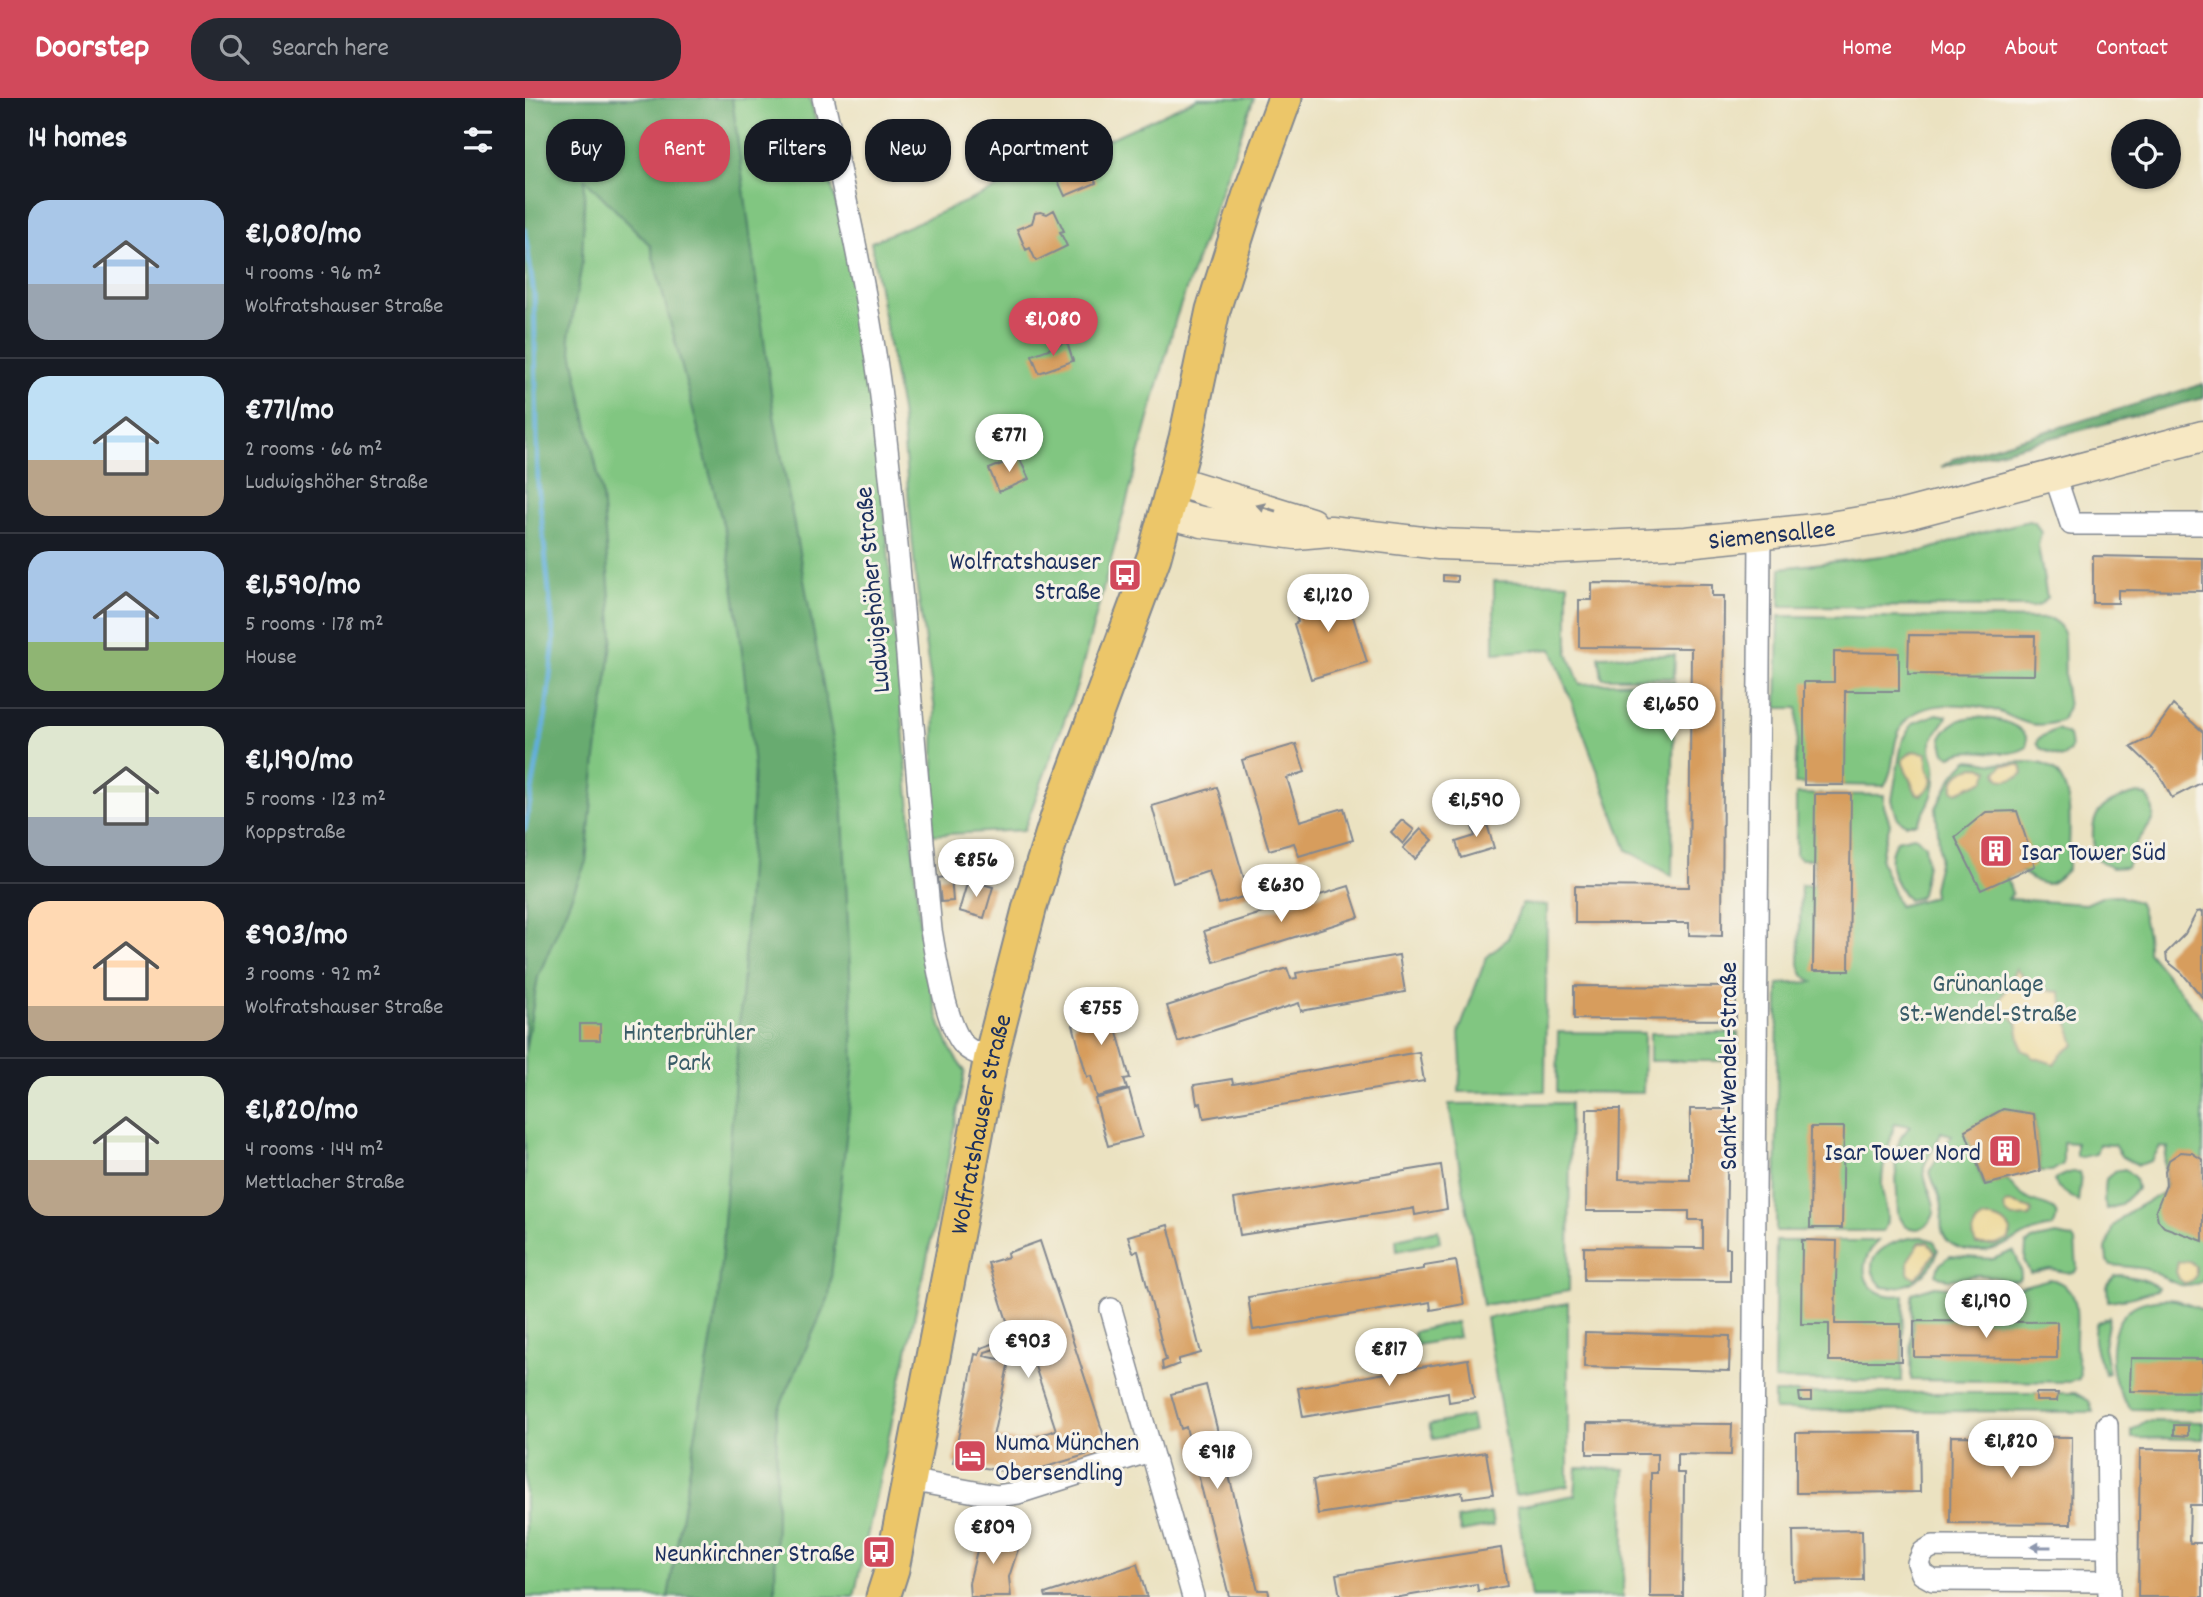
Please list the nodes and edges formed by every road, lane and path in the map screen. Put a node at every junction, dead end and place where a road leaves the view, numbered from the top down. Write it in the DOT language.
graph roads {
  1 [pos="823,98"];
  2 [pos="1285,98"];
  3 [pos="2203,436"];
  4 [pos="2055,477"];
  5 [pos="1175,481"];
  6 [pos="1166,513"];
  7 [pos="2203,524"];
  8 [pos="1330,531"];
  9 [pos="1760,535"];
  10 [pos="991,1058"];
  11 [pos="1111,1308"];
  12 [pos="2107,1425"];
  13 [pos="1150,1451"];
  14 [pos="909,1480"];
  15 [pos="2109,1547"];
  16 [pos="2109,1589"];
  17 [pos="883,1597"];
  18 [pos="1193,1597"];
  19 [pos="1752,1597"];
  1 -- 10 [label="street, Ludwigshöher Straße"];
  2 -- 5 [label="main road, Wolfratshauser Straße"];
  3 -- 4 [label="main road, Siemensallee"];
  4 -- 7 [label="street"];
  4 -- 9 [label="main road, Siemensallee"];
  5 -- 6 [label="main road, Wolfratshauser Straße"];
  8 -- 5 [label="main road, Siemensallee, one-way"];
  6 -- 8 [label="main road, Siemensallee"];
  6 -- 10 [label="main road, Wolfratshauser Straße"];
  8 -- 9 [label="main road, Siemensallee"];
  9 -- 19 [label="street, Sankt-Wendel-Straße"];
  10 -- 14 [label="main road, Wolfratshauser Straße"];
  11 -- 13 [label="street"];
  12 -- 15 [label="street"];
  13 -- 14 [label="street"];
  13 -- 18 [label="street"];
  14 -- 17 [label="main road, Wolfratshauser Straße"];
  15 -- 16 [label="street"];
  15 -- 16 [label="street, one-way"];
}
